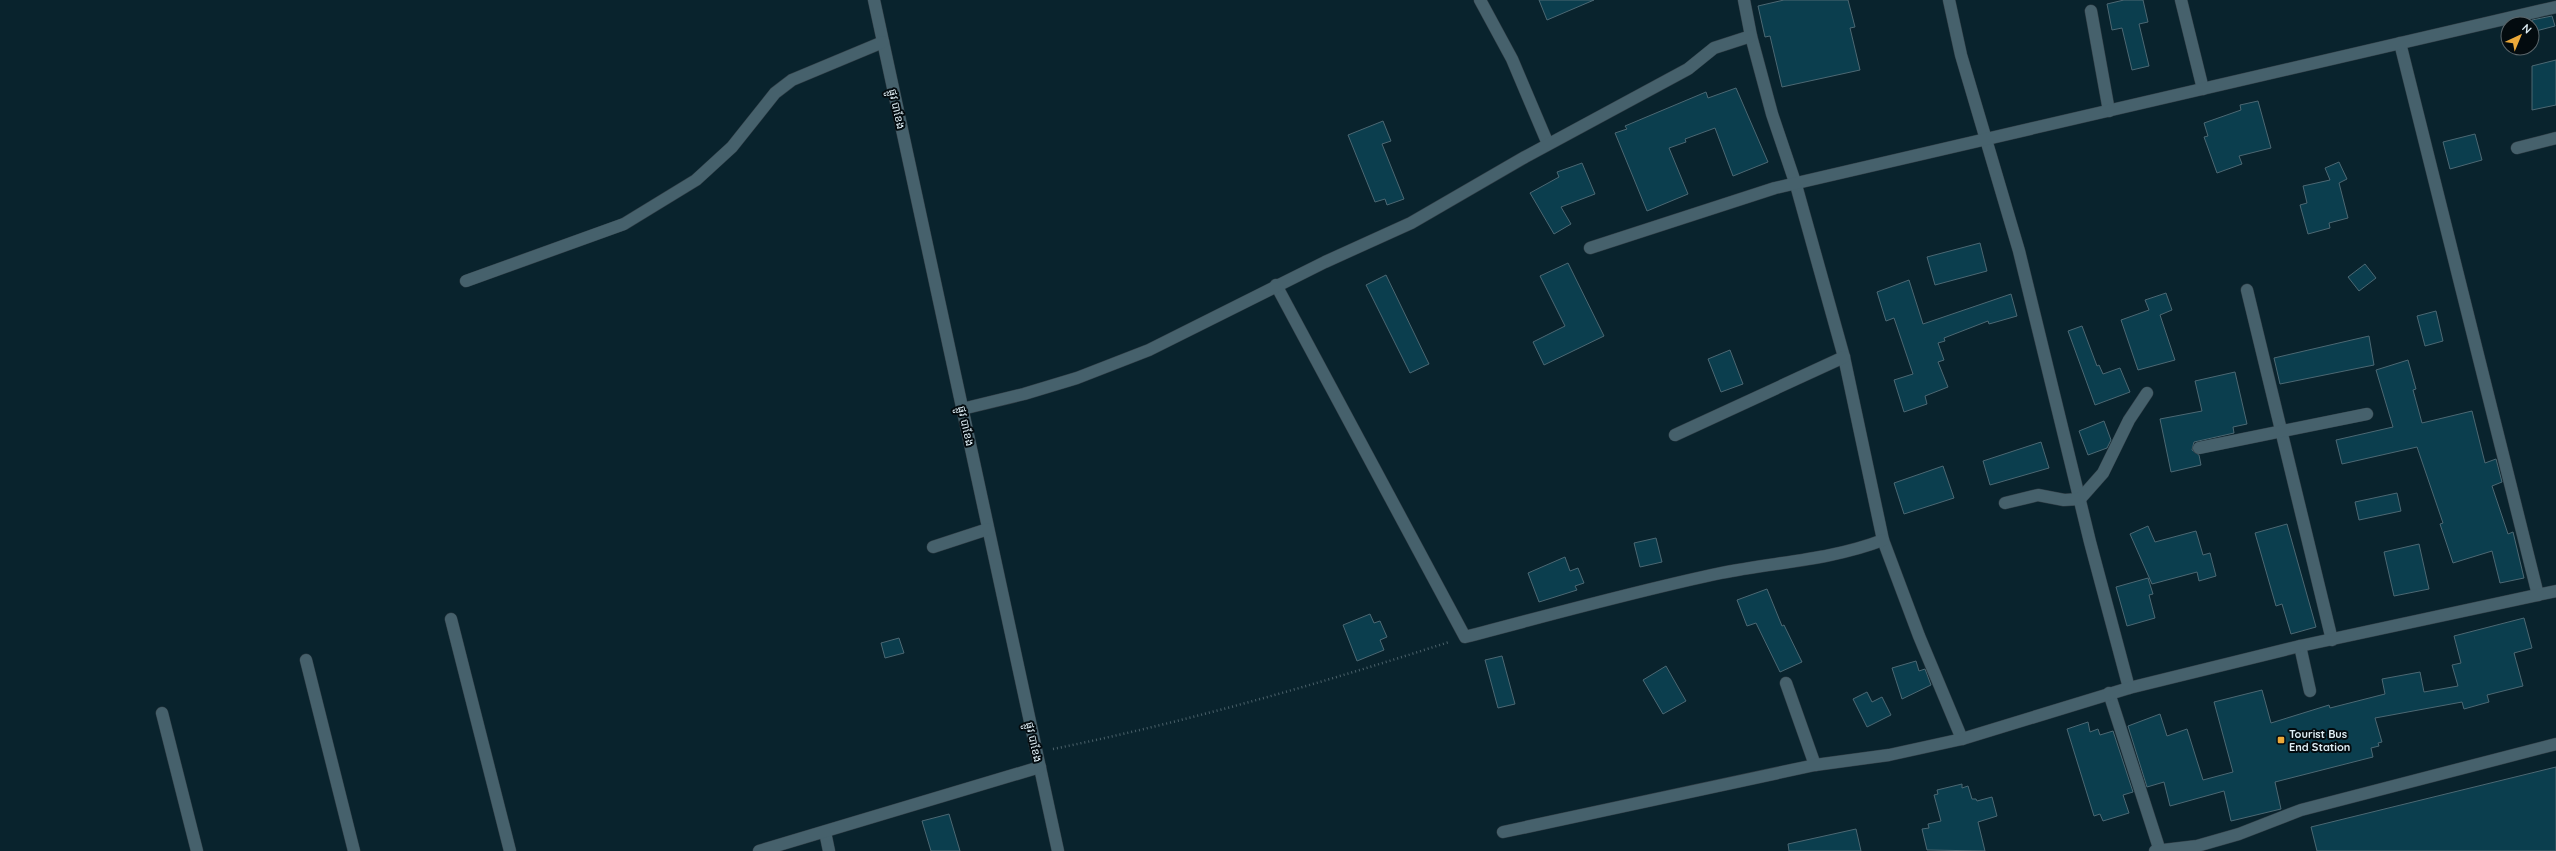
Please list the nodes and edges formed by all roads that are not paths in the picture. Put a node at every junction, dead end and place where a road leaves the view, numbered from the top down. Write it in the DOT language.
graph roads {
  1 [pos="874,0"];
  2 [pos="1480,0"];
  3 [pos="1744,0"];
  4 [pos="1949,0"];
  5 [pos="2181,0"];
  6 [pos="2556,7"];
  7 [pos="2091,11"];
  8 [pos="1751,36"];
  9 [pos="883,42"];
  10 [pos="2400,44"];
  11 [pos="2203,89"];
  12 [pos="2109,112"];
  13 [pos="2556,138"];
  14 [pos="1986,140"];
  15 [pos="1548,144"];
  16 [pos="2517,148"];
  17 [pos="1796,185"];
  18 [pos="1590,248"];
  19 [pos="466,281"];
  20 [pos="1276,285"];
  21 [pos="2247,290"];
  22 [pos="1844,357"];
  23 [pos="2147,393"];
  24 [pos="962,409"];
  25 [pos="2367,414"];
  26 [pos="2282,430"];
  27 [pos="1675,435"];
  28 [pos="2199,448"];
  29 [pos="2080,499"];
  30 [pos="2005,503"];
  31 [pos="988,529"];
  32 [pos="1883,540"];
  33 [pos="933,547"];
  34 [pos="2556,591"];
  35 [pos="2538,595"];
  36 [pos="451,619"];
  37 [pos="2332,640"];
  38 [pos="2300,646"];
  39 [pos="306,660"];
  40 [pos="1786,683"];
  41 [pos="2129,688"];
  42 [pos="2310,691"];
  43 [pos="2109,693"];
  44 [pos="162,713"];
  45 [pos="1962,739"];
  46 [pos="2556,744"];
  47 [pos="1815,765"];
  48 [pos="1040,767"];
  49 [pos="825,832"];
  50 [pos="1503,832"];
  51 [pos="2159,850"];
  52 [pos="197,851"];
  53 [pos="354,851"];
  54 [pos="510,851"];
  55 [pos="759,851"];
  56 [pos="829,851"];
  57 [pos="1058,851"];
  1 -- 9 [label="street, ផ្លូវ បាខែង"];
  2 -- 15 [label="street"];
  3 -- 8 [label="street"];
  4 -- 14 [label="street"];
  5 -- 11 [label="street"];
  6 -- 10 [label="street"];
  7 -- 12 [label="street"];
  8 -- 15 [label="street"];
  8 -- 17 [label="street"];
  9 -- 19 [label="street"];
  9 -- 24 [label="street, ផ្លូវ បាខែង"];
  10 -- 11 [label="street"];
  10 -- 35 [label="street"];
  11 -- 12 [label="street"];
  12 -- 14 [label="street"];
  13 -- 16 [label="street"];
  14 -- 17 [label="street"];
  14 -- 29 [label="street"];
  15 -- 20 [label="street"];
  17 -- 18 [label="street"];
  17 -- 22 [label="street"];
  20 -- 24 [label="street"];
  20 -- 32 [label="street"];
  21 -- 26 [label="street"];
  22 -- 27 [label="street"];
  22 -- 32 [label="street"];
  23 -- 29 [label="street"];
  24 -- 31 [label="street, ផ្លូវ បាខែង"];
  25 -- 26 [label="street"];
  26 -- 28 [label="street"];
  26 -- 37 [label="street"];
  29 -- 30 [label="street"];
  29 -- 41 [label="street"];
  31 -- 33 [label="street"];
  31 -- 48 [label="street, ផ្លូវ បាខែង"];
  32 -- 45 [label="street"];
  34 -- 35 [label="street"];
  35 -- 37 [label="street"];
  36 -- 54 [label="street"];
  37 -- 38 [label="street"];
  38 -- 41 [label="street"];
  38 -- 42 [label="street"];
  39 -- 53 [label="street"];
  40 -- 47 [label="street"];
  41 -- 43 [label="street"];
  43 -- 45 [label="street"];
  43 -- 51 [label="street"];
  44 -- 52 [label="street"];
  45 -- 47 [label="street"];
  46 -- 51 [label="street"];
  47 -- 50 [label="street"];
  48 -- 49 [label="street"];
  48 -- 57 [label="street, ផ្លូវ បាខែង"];
  49 -- 55 [label="street"];
  49 -- 56 [label="street"];
}
